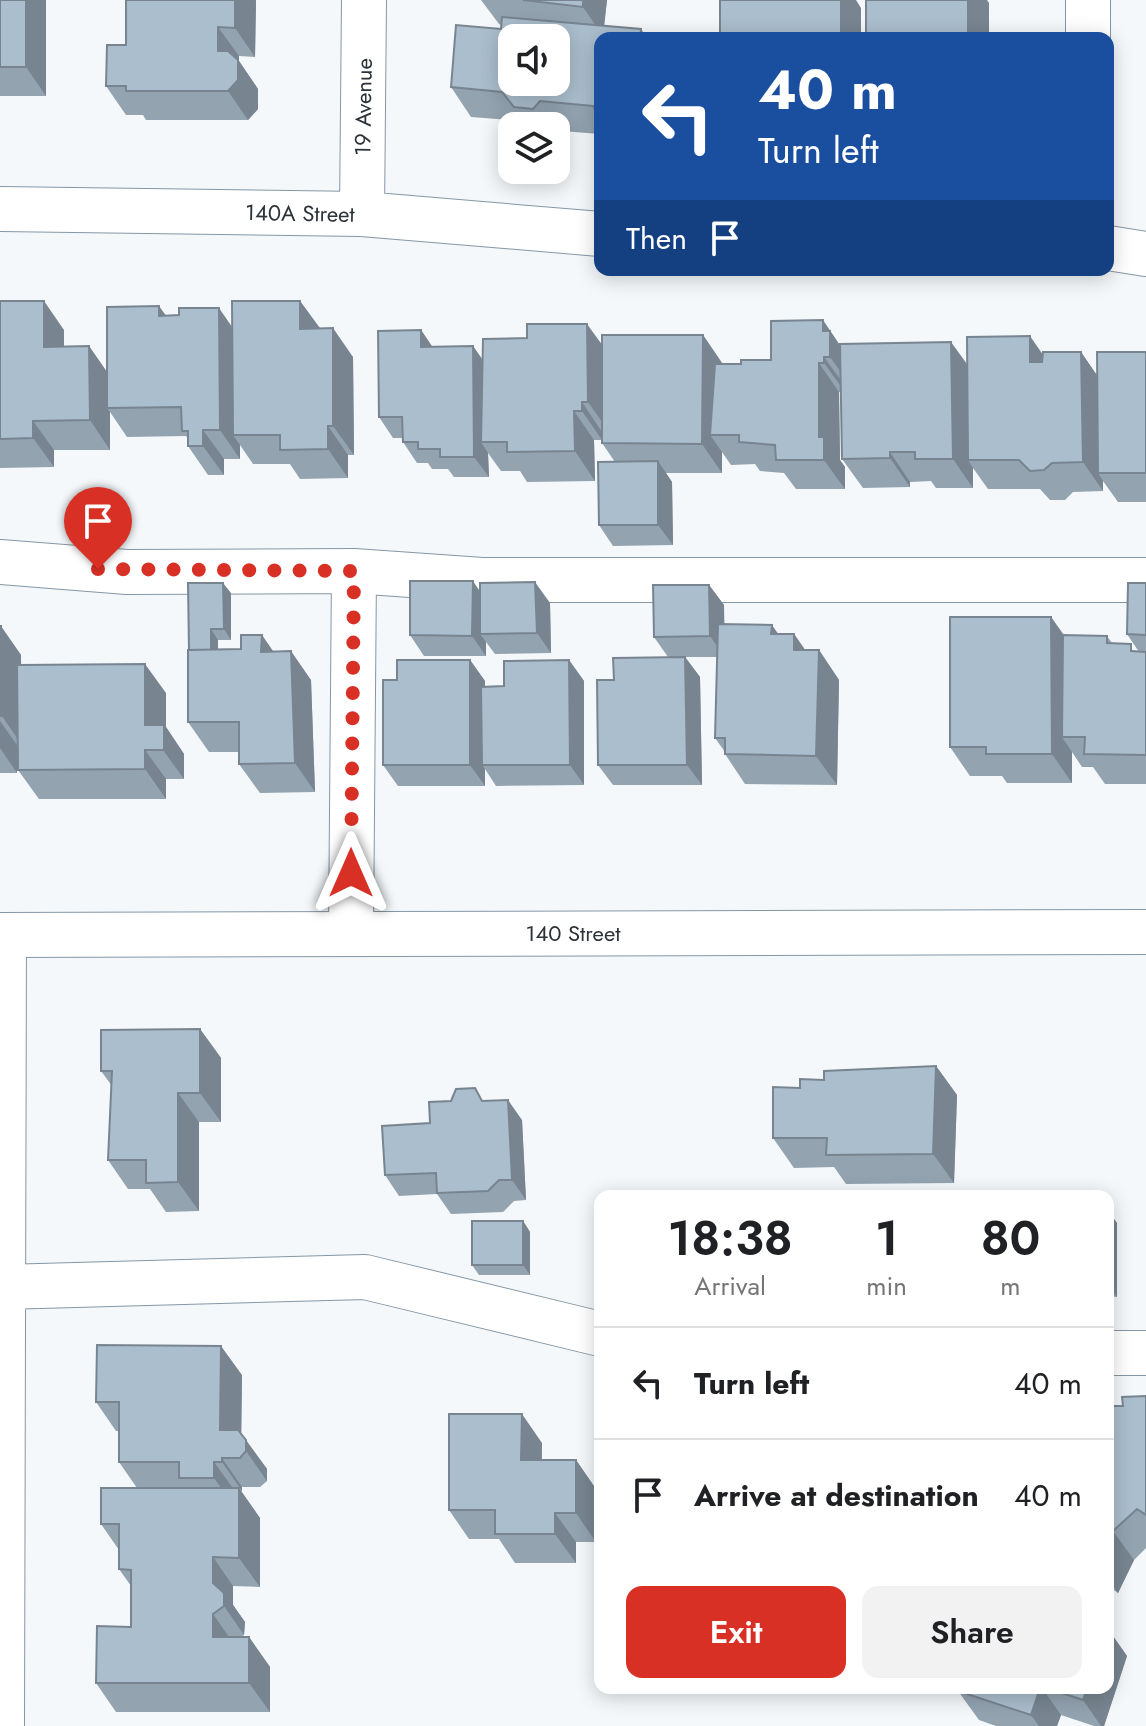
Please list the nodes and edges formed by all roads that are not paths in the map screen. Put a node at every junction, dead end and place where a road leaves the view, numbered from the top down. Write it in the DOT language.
graph roads {
  1 [pos="364,0"];
  2 [pos="1088,0"];
  3 [pos="1088,32"];
  4 [pos="0,209"];
  5 [pos="362,214"];
  6 [pos="594,233"];
  7 [pos="1114,249"];
  8 [pos="1146,254"];
  9 [pos="0,562"];
  10 [pos="354,571"];
  11 [pos="1146,580"];
  12 [pos="1146,932"];
  13 [pos="351,933"];
  14 [pos="2,935"];
  15 [pos="3,1287"];
  16 [pos="594,1333"];
  17 [pos="1114,1353"];
  18 [pos="1146,1353"];
  19 [pos="2,1726"];
  1 -- 5 [label="street, 19 Avenue"];
  2 -- 3 [label="street"];
  4 -- 5 [label="street, 140A Street"];
  5 -- 6 [label="street, 140A Street"];
  7 -- 8 [label="street"];
  9 -- 10 [label="street"];
  10 -- 11 [label="street"];
  10 -- 13 [label="street"];
  12 -- 13 [label="street, 140 Street"];
  13 -- 14 [label="street, 140 Street"];
  14 -- 15 [label="street"];
  15 -- 16 [label="street"];
  15 -- 19 [label="street"];
  17 -- 18 [label="street"];
}
